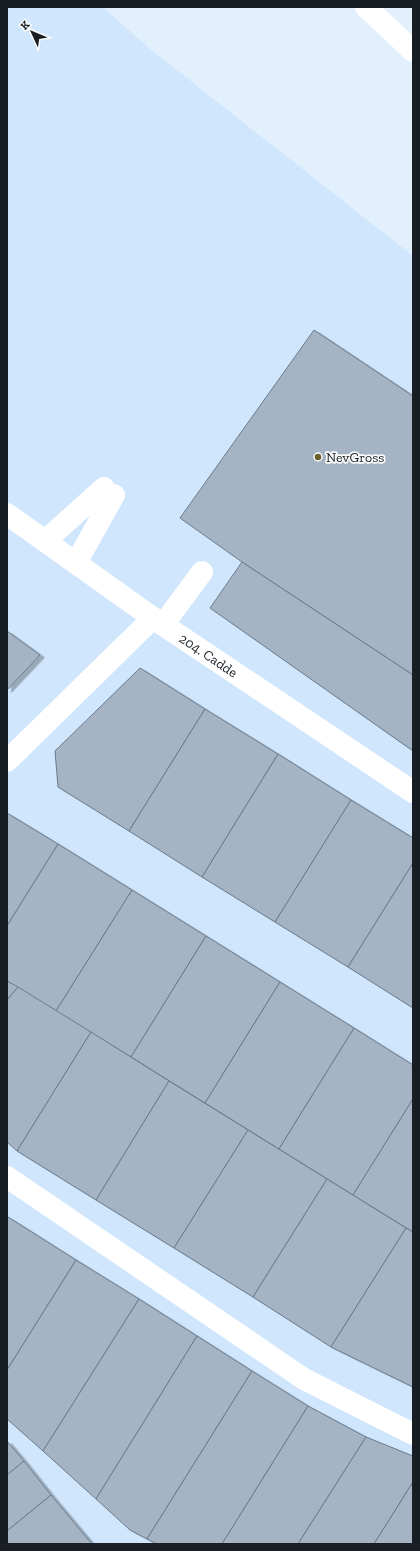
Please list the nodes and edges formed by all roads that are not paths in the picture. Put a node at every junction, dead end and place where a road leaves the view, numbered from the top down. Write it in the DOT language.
graph roads {
  1 [pos="366,7"];
  2 [pos="413,51"];
  3 [pos="7,514"];
  4 [pos="45,541"];
  5 [pos="76,563"];
  6 [pos="202,572"];
  7 [pos="158,622"];
  8 [pos="7,761"];
  9 [pos="413,792"];
  10 [pos="7,1177"];
  11 [pos="413,1434"];
  1 -- 2 [label="street"];
  3 -- 4 [label="street, 204. Cadde"];
  4 -- 5 [label="street, 204. Cadde"];
  4 -- 5 [label="street"];
  5 -- 7 [label="street, 204. Cadde"];
  6 -- 7 [label="street"];
  7 -- 8 [label="street"];
  7 -- 9 [label="street, 204. Cadde"];
  10 -- 11 [label="street"];
}
